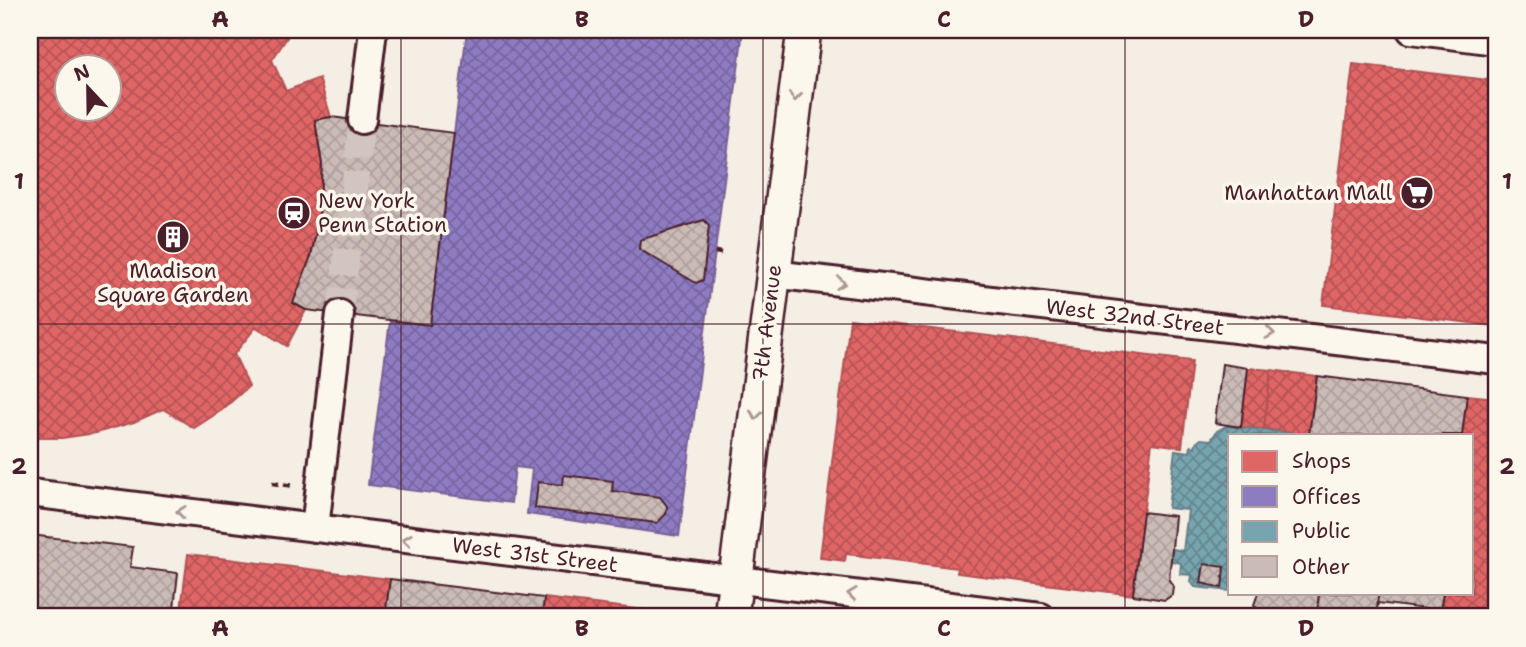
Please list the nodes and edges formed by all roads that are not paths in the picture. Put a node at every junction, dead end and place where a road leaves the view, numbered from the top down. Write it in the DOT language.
graph roads {
  1 [pos="373,30"];
  2 [pos="804,30"];
  3 [pos="1411,30"];
  4 [pos="1496,41"];
  5 [pos="362,120"];
  6 [pos="773,274"];
  7 [pos="340,314"];
  8 [pos="1496,360"];
  9 [pos="30,493"];
  10 [pos="315,528"];
  11 [pos="735,579"];
  12 [pos="897,608"];
  13 [pos="731,617"];
  14 [pos="1041,617"];
  1 -- 5 [label="street"];
  2 -- 6 [label="main road, 7th Avenue, one-way"];
  3 -- 4 [label="street"];
  6 -- 8 [label="street, West 32nd Street, one-way"];
  6 -- 11 [label="main road, 7th Avenue, one-way"];
  7 -- 10 [label="street"];
  10 -- 9 [label="street, West 31st Street, one-way"];
  11 -- 10 [label="street, West 31st Street, one-way"];
  12 -- 11 [label="street, West 31st Street, one-way"];
  11 -- 13 [label="main road, 7th Avenue"];
  12 -- 14 [label="street, West 31st Street"];
}
